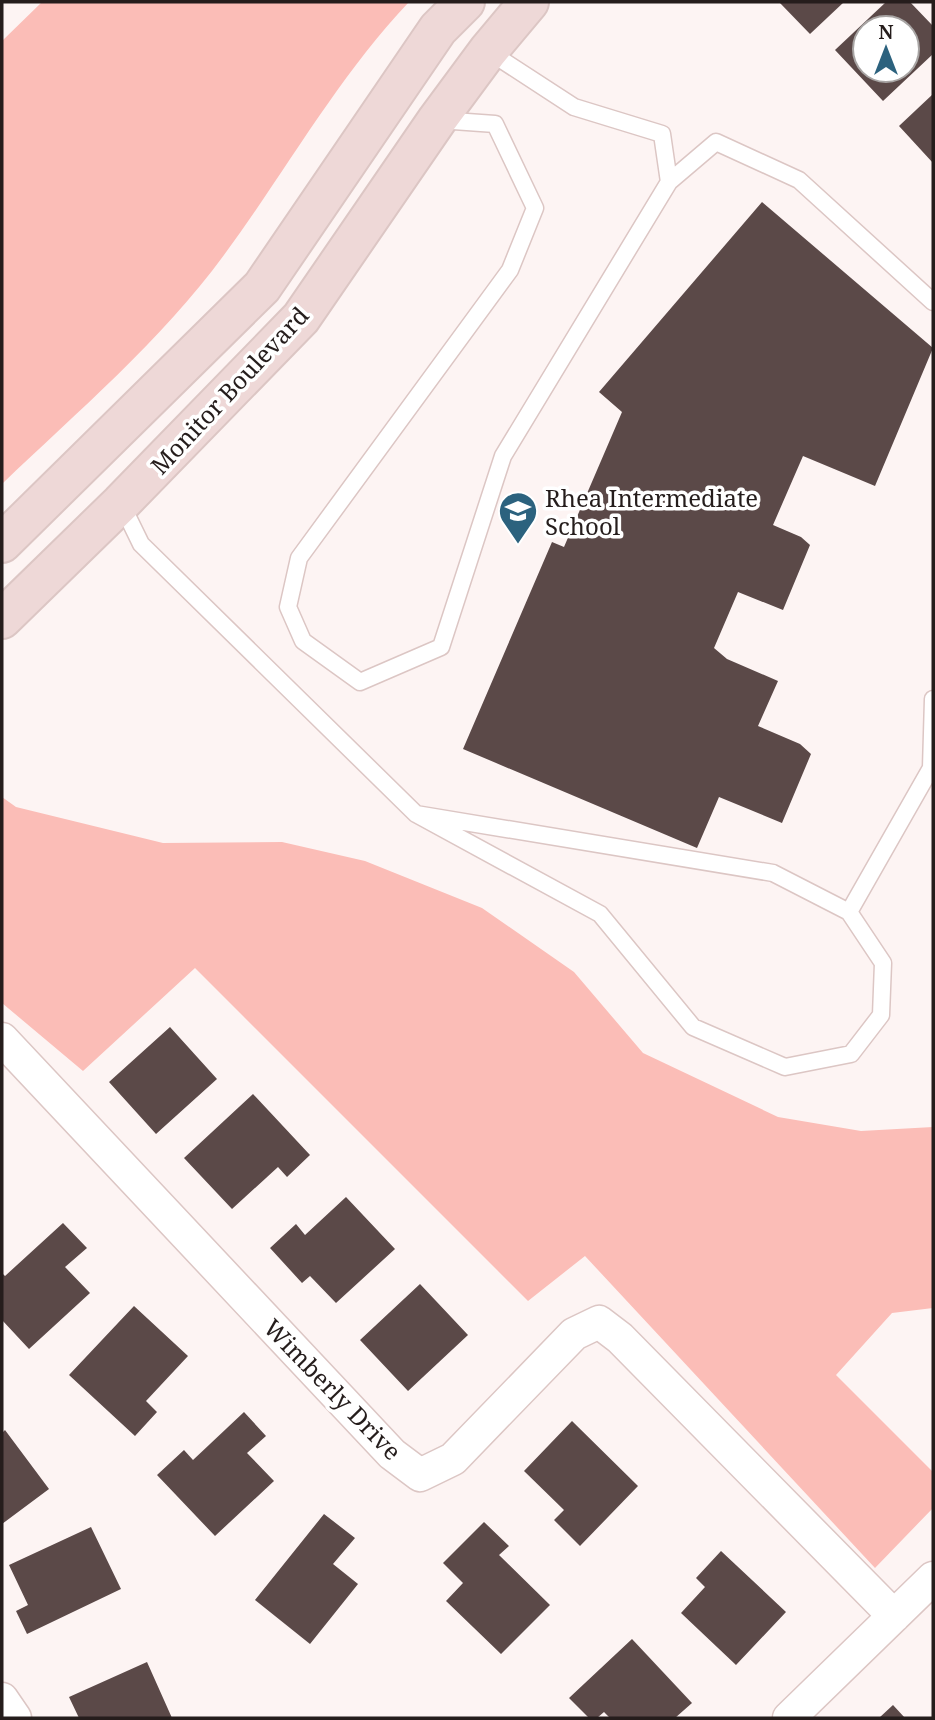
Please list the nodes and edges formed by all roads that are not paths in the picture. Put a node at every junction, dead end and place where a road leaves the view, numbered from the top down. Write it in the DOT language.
graph roads {
  1 [pos="465,2"];
  2 [pos="529,2"];
  3 [pos="488,51"];
  4 [pos="437,120"];
  5 [pos="668,182"];
  6 [pos="933,302"];
  7 [pos="121,503"];
  8 [pos="2,543"];
  9 [pos="2,619"];
  10 [pos="933,699"];
  11 [pos="416,814"];
  12 [pos="849,912"];
  13 [pos="2,1039"];
  14 [pos="933,1577"];
  15 [pos="894,1616"];
  16 [pos="2,1699"];
  17 [pos="15,1718"];
  18 [pos="789,1718"];
  1 -- 8 [label="street, Monitor Boulevard"];
  2 -- 3 [label="street, Monitor Boulevard"];
  3 -- 4 [label="street, Monitor Boulevard"];
  3 -- 5 [label="lane"];
  4 -- 5 [label="lane"];
  4 -- 7 [label="street, Monitor Boulevard"];
  5 -- 6 [label="lane"];
  7 -- 9 [label="street, Monitor Boulevard"];
  7 -- 11 [label="lane"];
  10 -- 12 [label="lane"];
  11 -- 12 [label="lane"];
  11 -- 12 [label="lane"];
  13 -- 15 [label="street, Wimberly Drive"];
  14 -- 15 [label="street"];
  15 -- 18 [label="street"];
  16 -- 17 [label="street"];
}
